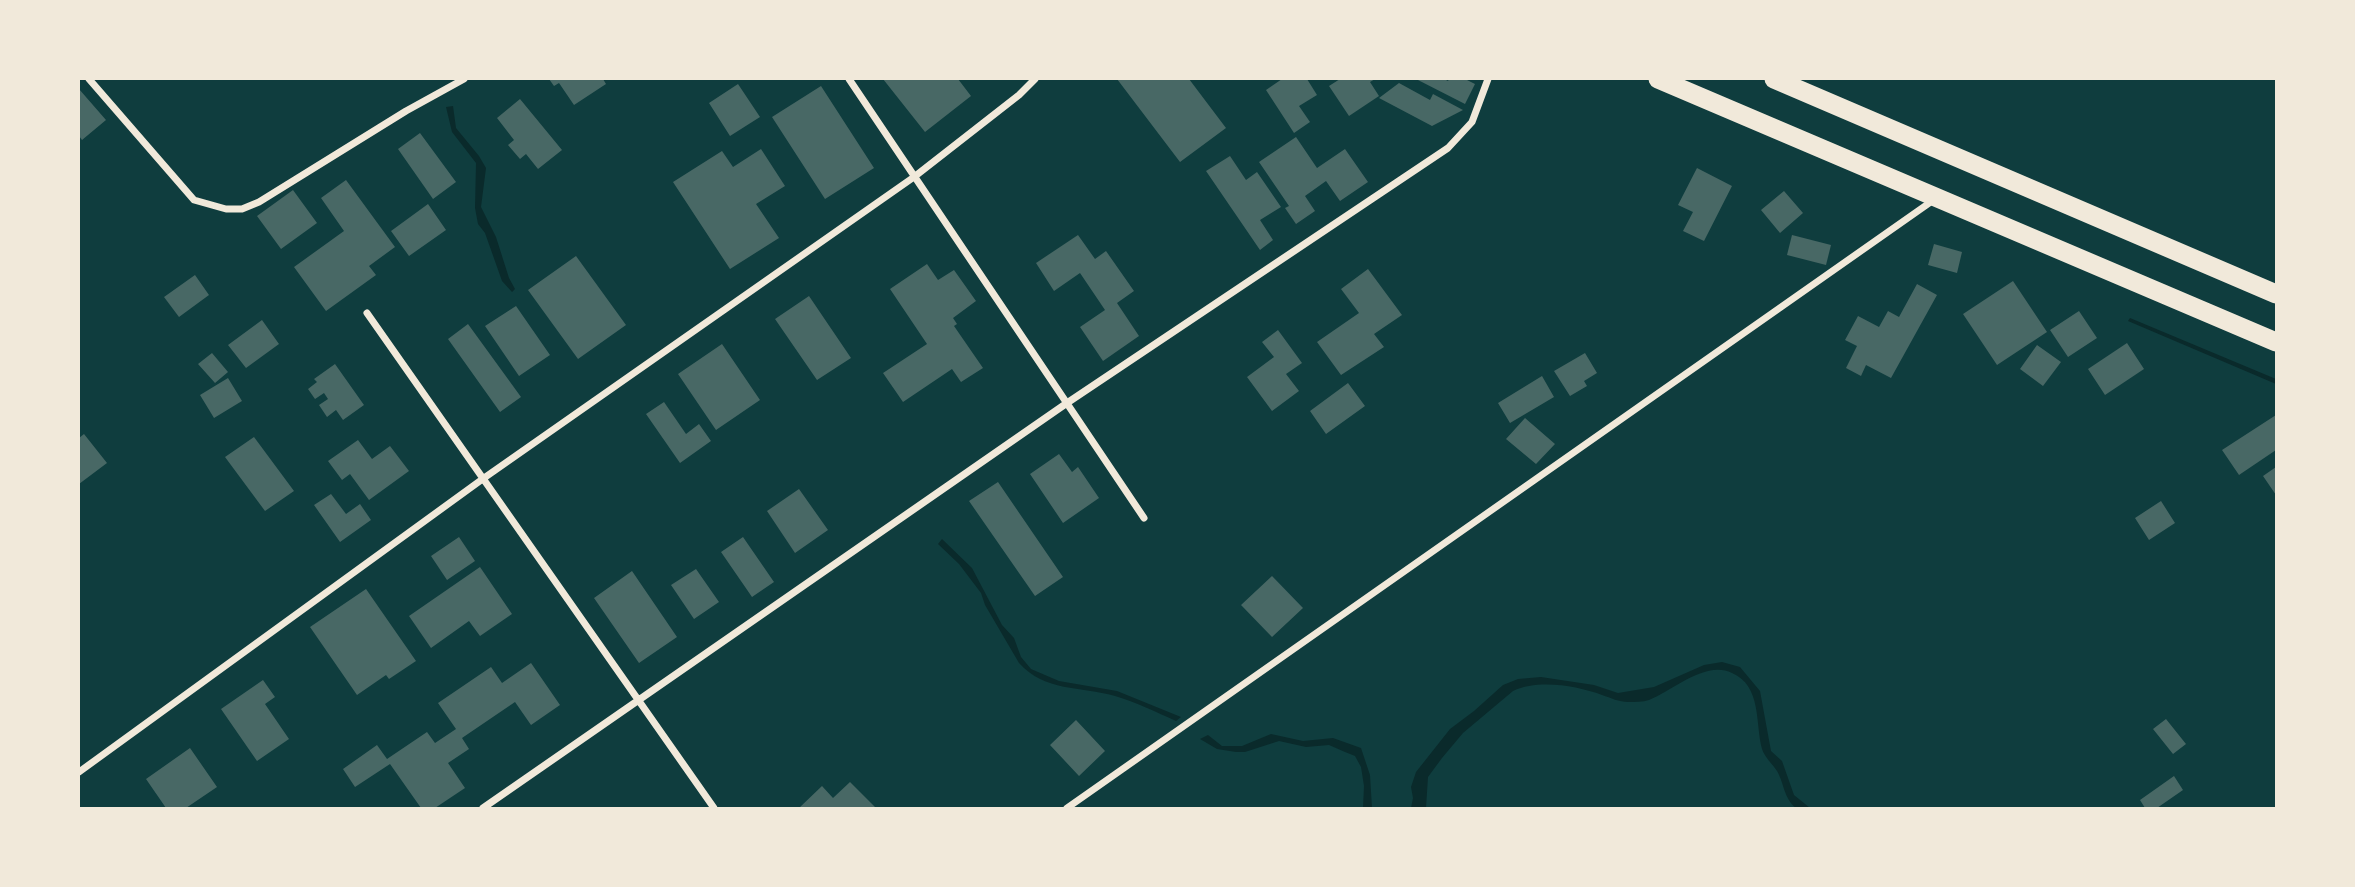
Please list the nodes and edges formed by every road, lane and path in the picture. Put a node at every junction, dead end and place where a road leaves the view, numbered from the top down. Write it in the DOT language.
graph roads {
  1 [pos="89,79"];
  2 [pos="464,79"];
  3 [pos="849,79"];
  4 [pos="1035,79"];
  5 [pos="1488,79"];
  6 [pos="1658,79"];
  7 [pos="1774,79"];
  8 [pos="914,177"];
  9 [pos="1935,198"];
  10 [pos="2276,294"];
  11 [pos="367,313"];
  12 [pos="2276,342"];
  13 [pos="1067,403"];
  14 [pos="484,478"];
  15 [pos="1144,518"];
  16 [pos="638,700"];
  17 [pos="79,772"];
  18 [pos="483,808"];
  19 [pos="714,808"];
  20 [pos="1068,808"];
  1 -- 2 [label="street"];
  3 -- 8 [label="street"];
  4 -- 8 [label="street"];
  5 -- 13 [label="street"];
  6 -- 9 [label="highway"];
  7 -- 10 [label="highway"];
  8 -- 13 [label="street"];
  8 -- 14 [label="street"];
  9 -- 12 [label="highway"];
  9 -- 20 [label="street"];
  11 -- 14 [label="street"];
  13 -- 15 [label="street"];
  13 -- 16 [label="street"];
  14 -- 16 [label="street"];
  14 -- 17 [label="street"];
  16 -- 18 [label="street"];
  16 -- 19 [label="street"];
}
